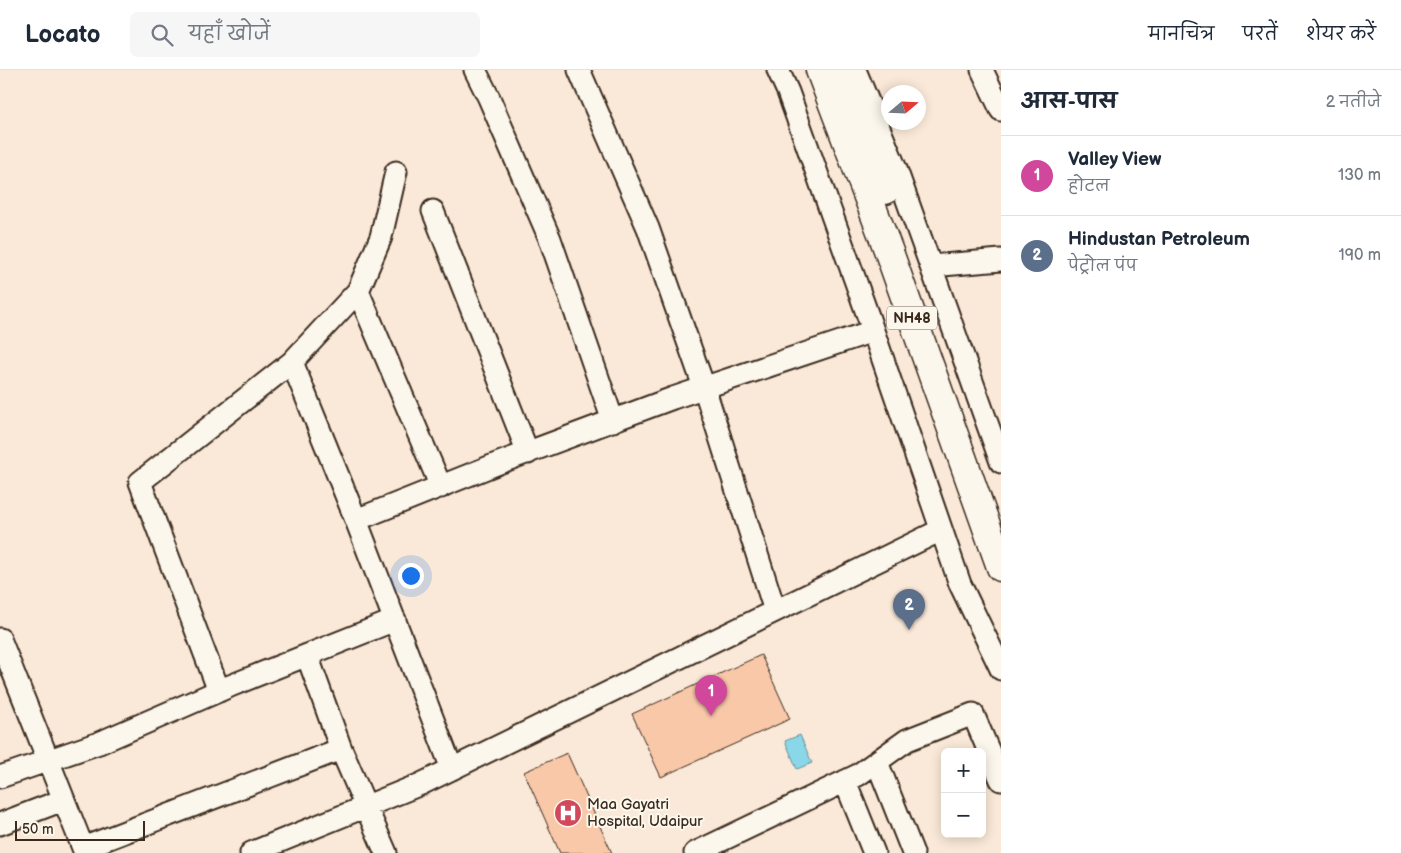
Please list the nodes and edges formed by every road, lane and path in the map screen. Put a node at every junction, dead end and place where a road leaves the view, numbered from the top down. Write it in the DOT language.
graph roads {
  1 [pos="474,70"];
  2 [pos="579,70"];
  3 [pos="778,70"];
  4 [pos="820,70"];
  5 [pos="839,70"];
  6 [pos="856,70"];
  7 [pos="982,70"];
  8 [pos="1001,110"];
  9 [pos="396,172"];
  10 [pos="433,211"];
  11 [pos="1001,260"];
  12 [pos="931,266"];
  13 [pos="358,291"];
  14 [pos="873,331"];
  15 [pos="292,362"];
  16 [pos="704,387"];
  17 [pos="612,421"];
  18 [pos="528,453"];
  19 [pos="1001,462"];
  20 [pos="441,487"];
  21 [pos="356,520"];
  22 [pos="1001,521"];
  23 [pos="941,530"];
  24 [pos="1001,567"];
  25 [pos="775,611"];
  26 [pos="395,620"];
  27 [pos="0,639"];
  28 [pos="306,655"];
  29 [pos="1001,670"];
  30 [pos="219,691"];
  31 [pos="340,749"];
  32 [pos="49,760"];
  33 [pos="877,762"];
  34 [pos="452,769"];
  35 [pos="0,777"];
  36 [pos="1001,780"];
  37 [pos="845,781"];
  38 [pos="63,800"];
  39 [pos="365,807"];
  40 [pos="0,824"];
  41 [pos="84,850"];
  42 [pos="251,853"];
  43 [pos="386,853"];
  44 [pos="695,853"];
  45 [pos="874,853"];
  46 [pos="913,853"];
  1 -- 17 [label="street"];
  2 -- 16 [label="street"];
  3 -- 14 [label="street"];
  4 -- 24 [label="highway, NH48"];
  5 -- 22 [label="highway, NH48"];
  6 -- 12 [label="street"];
  7 -- 8 [label="street"];
  9 -- 13 [label="street"];
  10 -- 18 [label="street"];
  11 -- 12 [label="street"];
  12 -- 19 [label="street"];
  13 -- 15 [label="street"];
  13 -- 20 [label="street"];
  14 -- 16 [label="street"];
  14 -- 23 [label="street"];
  15 -- 21 [label="street"];
  15 -- 30 [label="street"];
  16 -- 17 [label="street"];
  16 -- 25 [label="street"];
  17 -- 18 [label="street"];
  18 -- 20 [label="street"];
  20 -- 21 [label="street"];
  21 -- 26 [label="street"];
  23 -- 25 [label="street"];
  23 -- 29 [label="street"];
  25 -- 34 [label="street"];
  26 -- 28 [label="street"];
  26 -- 34 [label="street"];
  27 -- 32 [label="street"];
  28 -- 30 [label="street"];
  28 -- 31 [label="street"];
  30 -- 32 [label="street"];
  31 -- 39 [label="street"];
  31 -- 41 [label="street"];
  32 -- 35 [label="street"];
  32 -- 38 [label="street"];
  33 -- 36 [label="street"];
  33 -- 37 [label="street"];
  33 -- 46 [label="street"];
  34 -- 39 [label="street"];
  37 -- 44 [label="street"];
  37 -- 45 [label="street"];
  38 -- 40 [label="street"];
  38 -- 41 [label="street"];
  39 -- 42 [label="street"];
  39 -- 43 [label="street"];
}
